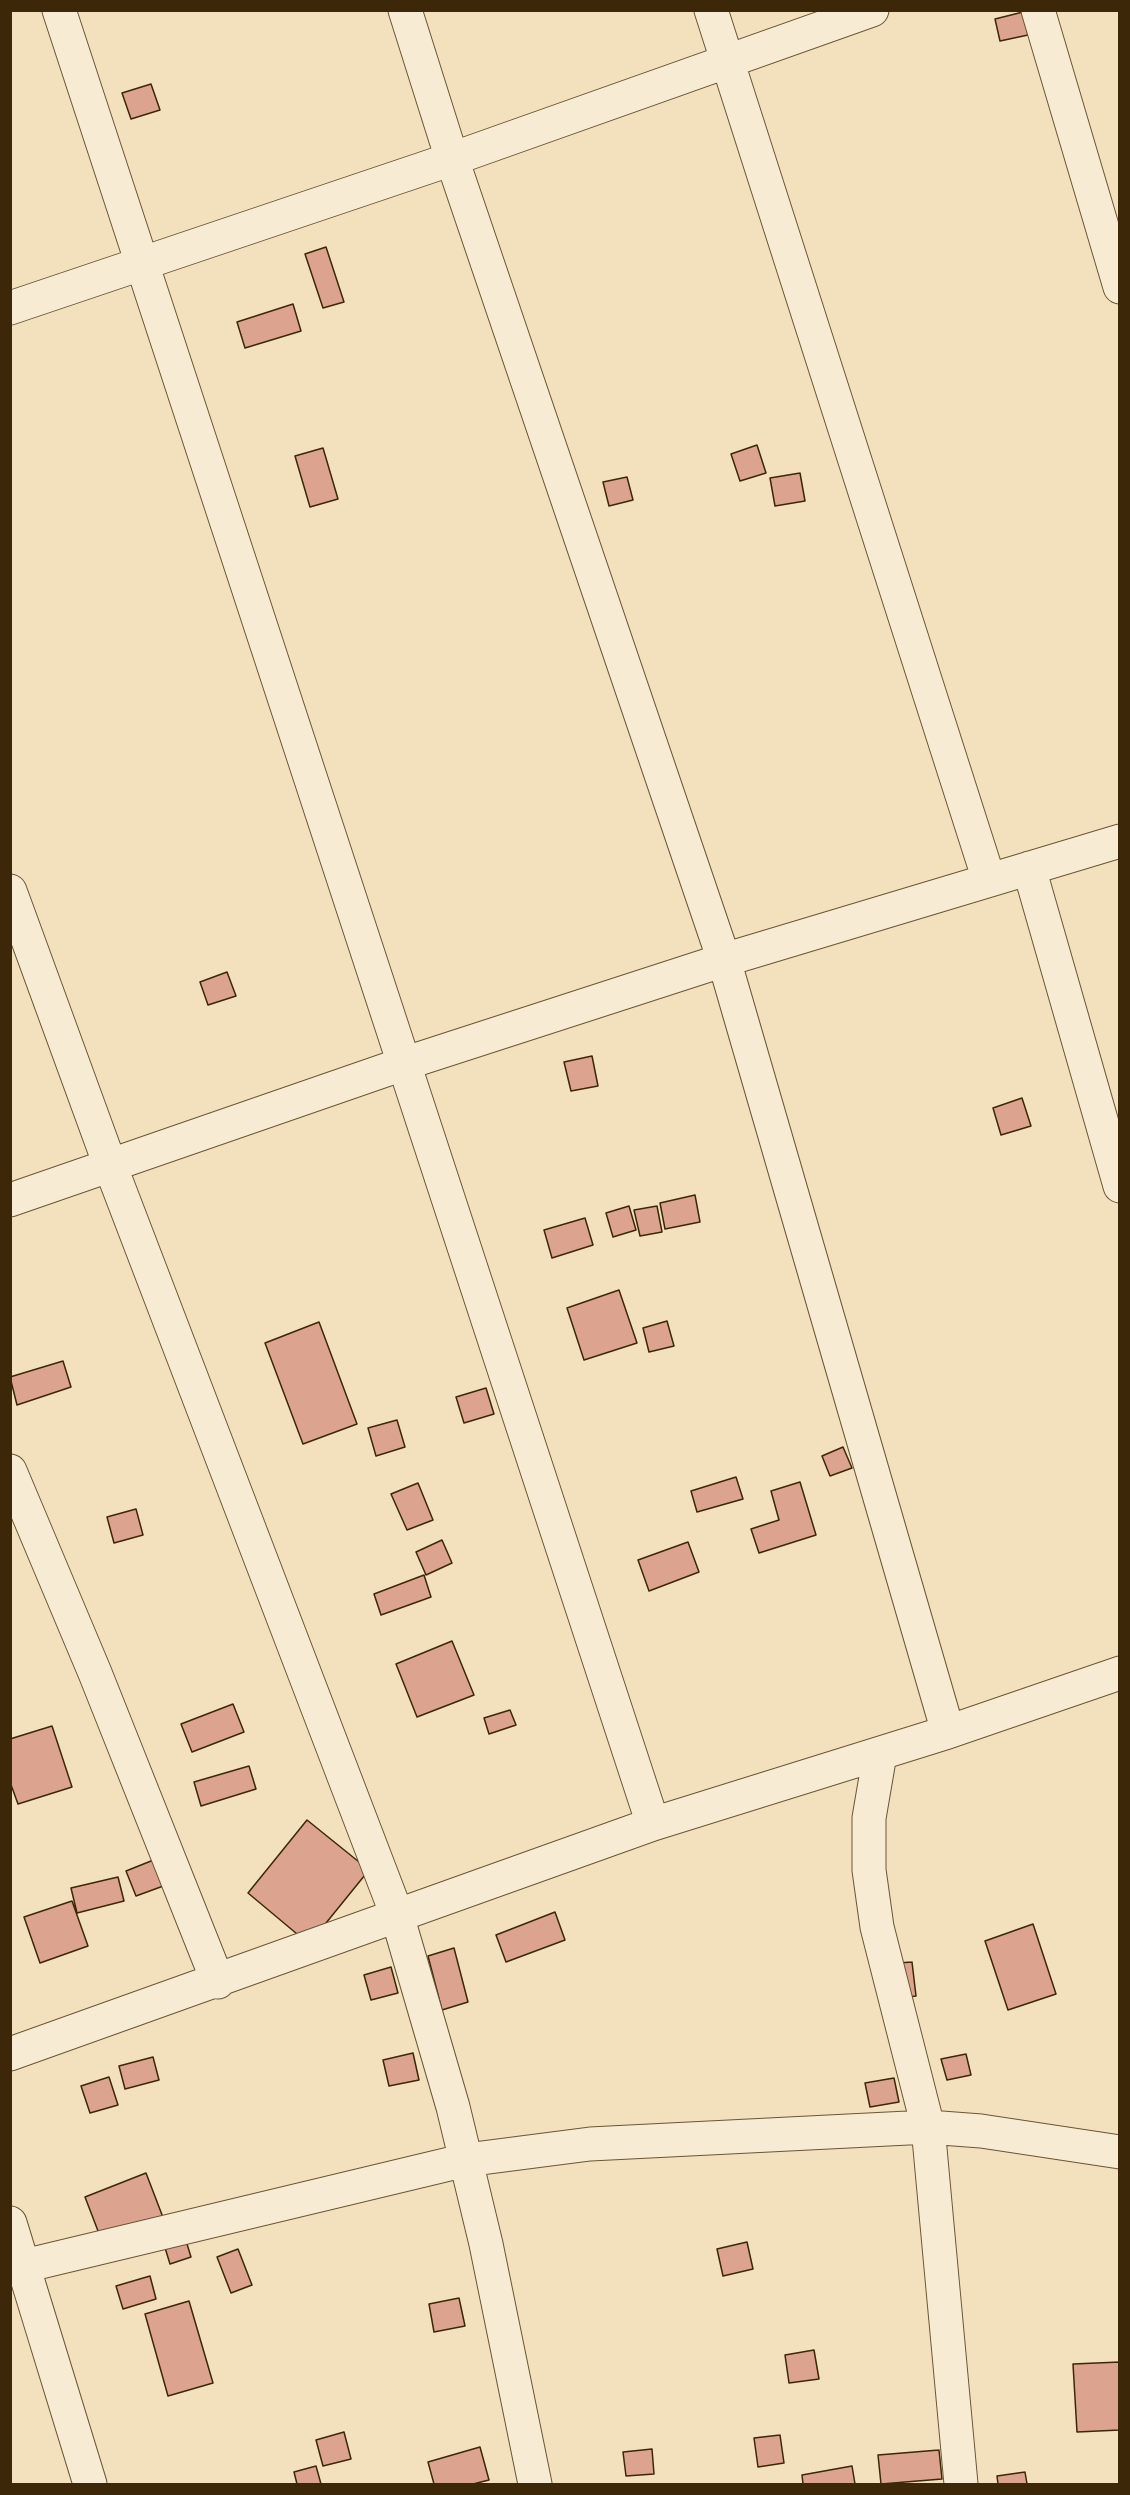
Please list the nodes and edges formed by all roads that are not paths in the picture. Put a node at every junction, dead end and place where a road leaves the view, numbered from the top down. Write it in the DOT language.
graph roads {
  1 [pos="59,10"];
  2 [pos="405,10"];
  3 [pos="711,10"];
  4 [pos="872,10"];
  5 [pos="1038,10"];
  6 [pos="726,61"];
  7 [pos="452,159"];
  8 [pos="144,263"];
  9 [pos="1119,287"];
  10 [pos="10,308"];
  11 [pos="1119,841"];
  12 [pos="1029,868"];
  13 [pos="989,880"];
  14 [pos="10,891"];
  15 [pos="724,960"];
  16 [pos="403,1065"];
  17 [pos="110,1165"];
  18 [pos="1119,1186"];
  19 [pos="10,1200"];
  20 [pos="10,1471"];
  21 [pos="1118,1677"];
  22 [pos="948,1732"];
  23 [pos="880,1754"];
  24 [pos="653,1824"];
  25 [pos="397,1915"];
  26 [pos="218,1982"];
  27 [pos="10,2054"];
  28 [pos="928,2127"];
  29 [pos="1119,2152"];
  30 [pos="466,2160"];
  31 [pos="10,2223"];
  32 [pos="24,2266"];
  33 [pos="90,2484"];
  34 [pos="535,2484"];
  35 [pos="961,2484"];
  1 -- 8 [label="street"];
  2 -- 7 [label="street"];
  3 -- 6 [label="street"];
  4 -- 6 [label="street"];
  5 -- 9 [label="street"];
  6 -- 7 [label="street"];
  6 -- 13 [label="street"];
  7 -- 8 [label="street"];
  7 -- 15 [label="street"];
  8 -- 10 [label="street"];
  8 -- 16 [label="street"];
  11 -- 12 [label="street"];
  12 -- 13 [label="street"];
  12 -- 18 [label="street"];
  13 -- 15 [label="street"];
  14 -- 17 [label="street"];
  15 -- 16 [label="street"];
  15 -- 22 [label="street"];
  16 -- 17 [label="street"];
  16 -- 24 [label="street"];
  17 -- 19 [label="street"];
  17 -- 25 [label="street"];
  20 -- 26 [label="street"];
  21 -- 22 [label="street"];
  22 -- 23 [label="street"];
  23 -- 24 [label="street"];
  23 -- 28 [label="street"];
  24 -- 25 [label="street"];
  25 -- 26 [label="street"];
  25 -- 30 [label="street"];
  26 -- 27 [label="street"];
  28 -- 29 [label="street"];
  28 -- 30 [label="street"];
  28 -- 35 [label="street"];
  30 -- 32 [label="street"];
  30 -- 34 [label="street"];
  31 -- 32 [label="street"];
  32 -- 33 [label="street"];
}
